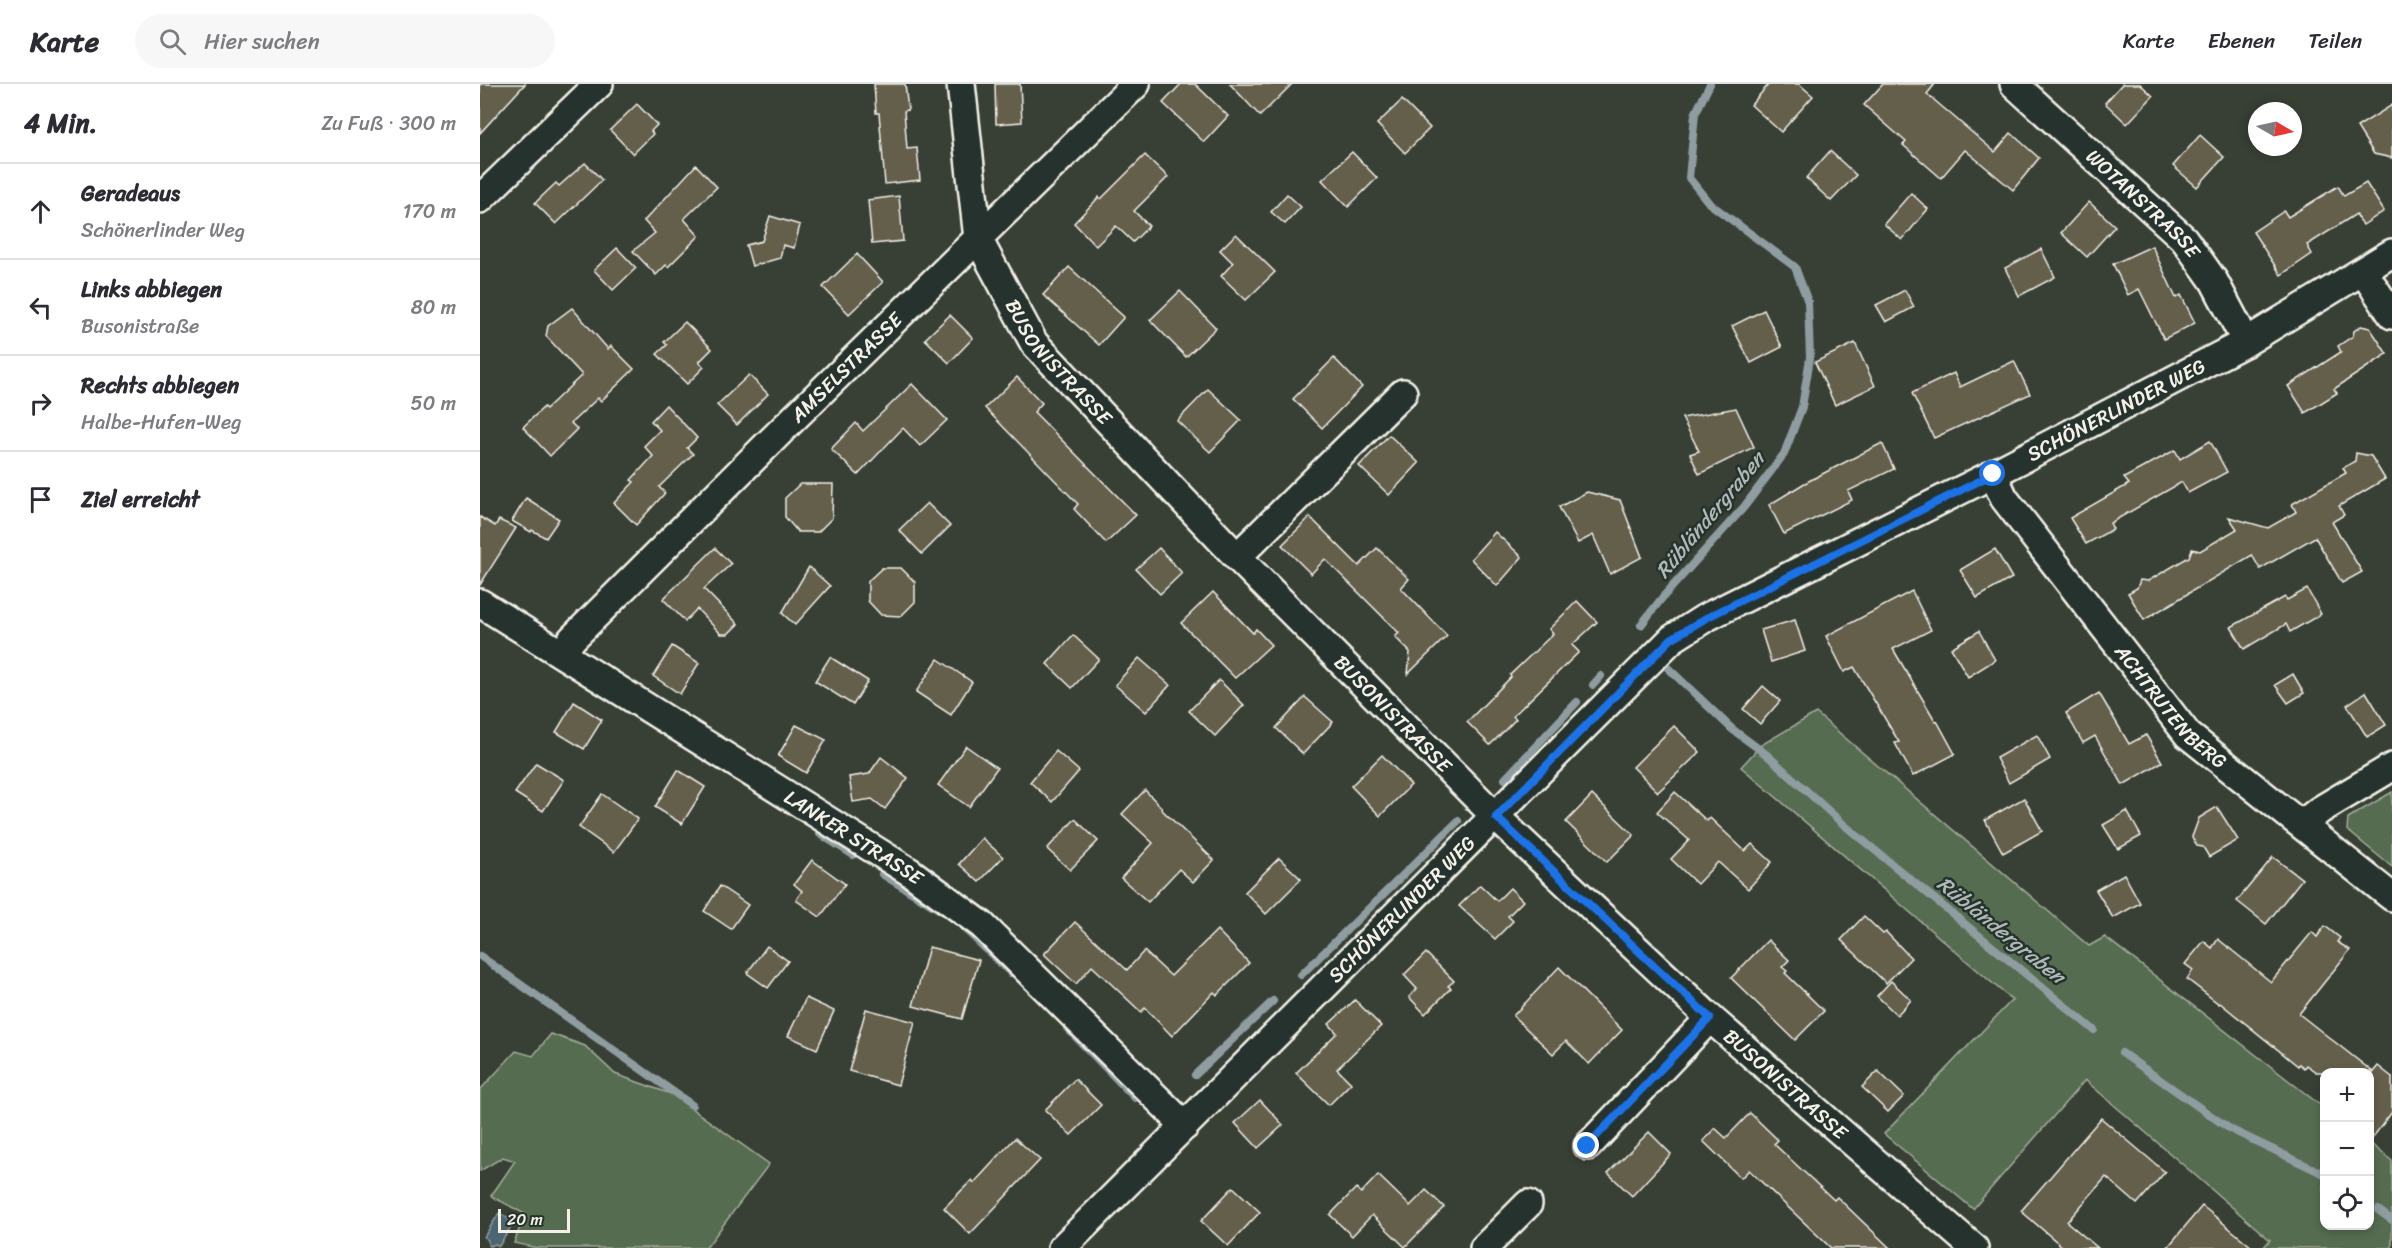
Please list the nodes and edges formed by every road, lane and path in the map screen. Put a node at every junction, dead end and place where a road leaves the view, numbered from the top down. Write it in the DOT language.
graph roads {
  1 [pos="599,84"];
  2 [pos="961,84"];
  3 [pos="1136,84"];
  4 [pos="2014,84"];
  5 [pos="480,199"];
  6 [pos="978,239"];
  7 [pos="2392,253"];
  8 [pos="2363,271"];
  9 [pos="2392,315"];
  10 [pos="2246,342"];
  11 [pos="1402,393"];
  12 [pos="1993,474"];
  13 [pos="1237,557"];
  14 [pos="480,603"];
  15 [pos="562,654"];
  16 [pos="2392,766"];
  17 [pos="1496,817"];
  18 [pos="2302,824"];
  19 [pos="2392,897"];
  20 [pos="1710,1018"];
  21 [pos="1185,1126"];
  22 [pos="1587,1146"];
  23 [pos="1528,1204"];
  24 [pos="1961,1244"];
  25 [pos="1062,1248"];
  26 [pos="1484,1248"];
  1 -- 5 [label="street"];
  2 -- 6 [label="street, BUSONISTRASSE"];
  3 -- 6 [label="street, AMSELSTRASSE"];
  4 -- 10 [label="street, WOTANSTRASSE"];
  6 -- 13 [label="street, BUSONISTRASSE"];
  6 -- 15 [label="street, AMSELSTRASSE"];
  7 -- 8 [label="street, SCHÖNERLINDER WEG"];
  8 -- 9 [label="street"];
  8 -- 10 [label="street, SCHÖNERLINDER WEG"];
  10 -- 12 [label="street, SCHÖNERLINDER WEG"];
  11 -- 13 [label="street"];
  12 -- 17 [label="street, SCHÖNERLINDER WEG"];
  12 -- 18 [label="street, ACHTRUTENBERG"];
  13 -- 17 [label="street, BUSONISTRASSE"];
  14 -- 15 [label="street, LANKER STRASSE"];
  15 -- 21 [label="street, LANKER STRASSE"];
  16 -- 18 [label="street"];
  17 -- 20 [label="street, BUSONISTRASSE"];
  17 -- 21 [label="street, SCHÖNERLINDER WEG"];
  18 -- 19 [label="street, ACHTRUTENBERG"];
  20 -- 22 [label="street"];
  20 -- 24 [label="street, BUSONISTRASSE"];
  21 -- 25 [label="street, SCHÖNERLINDER WEG"];
  23 -- 26 [label="street"];
}
